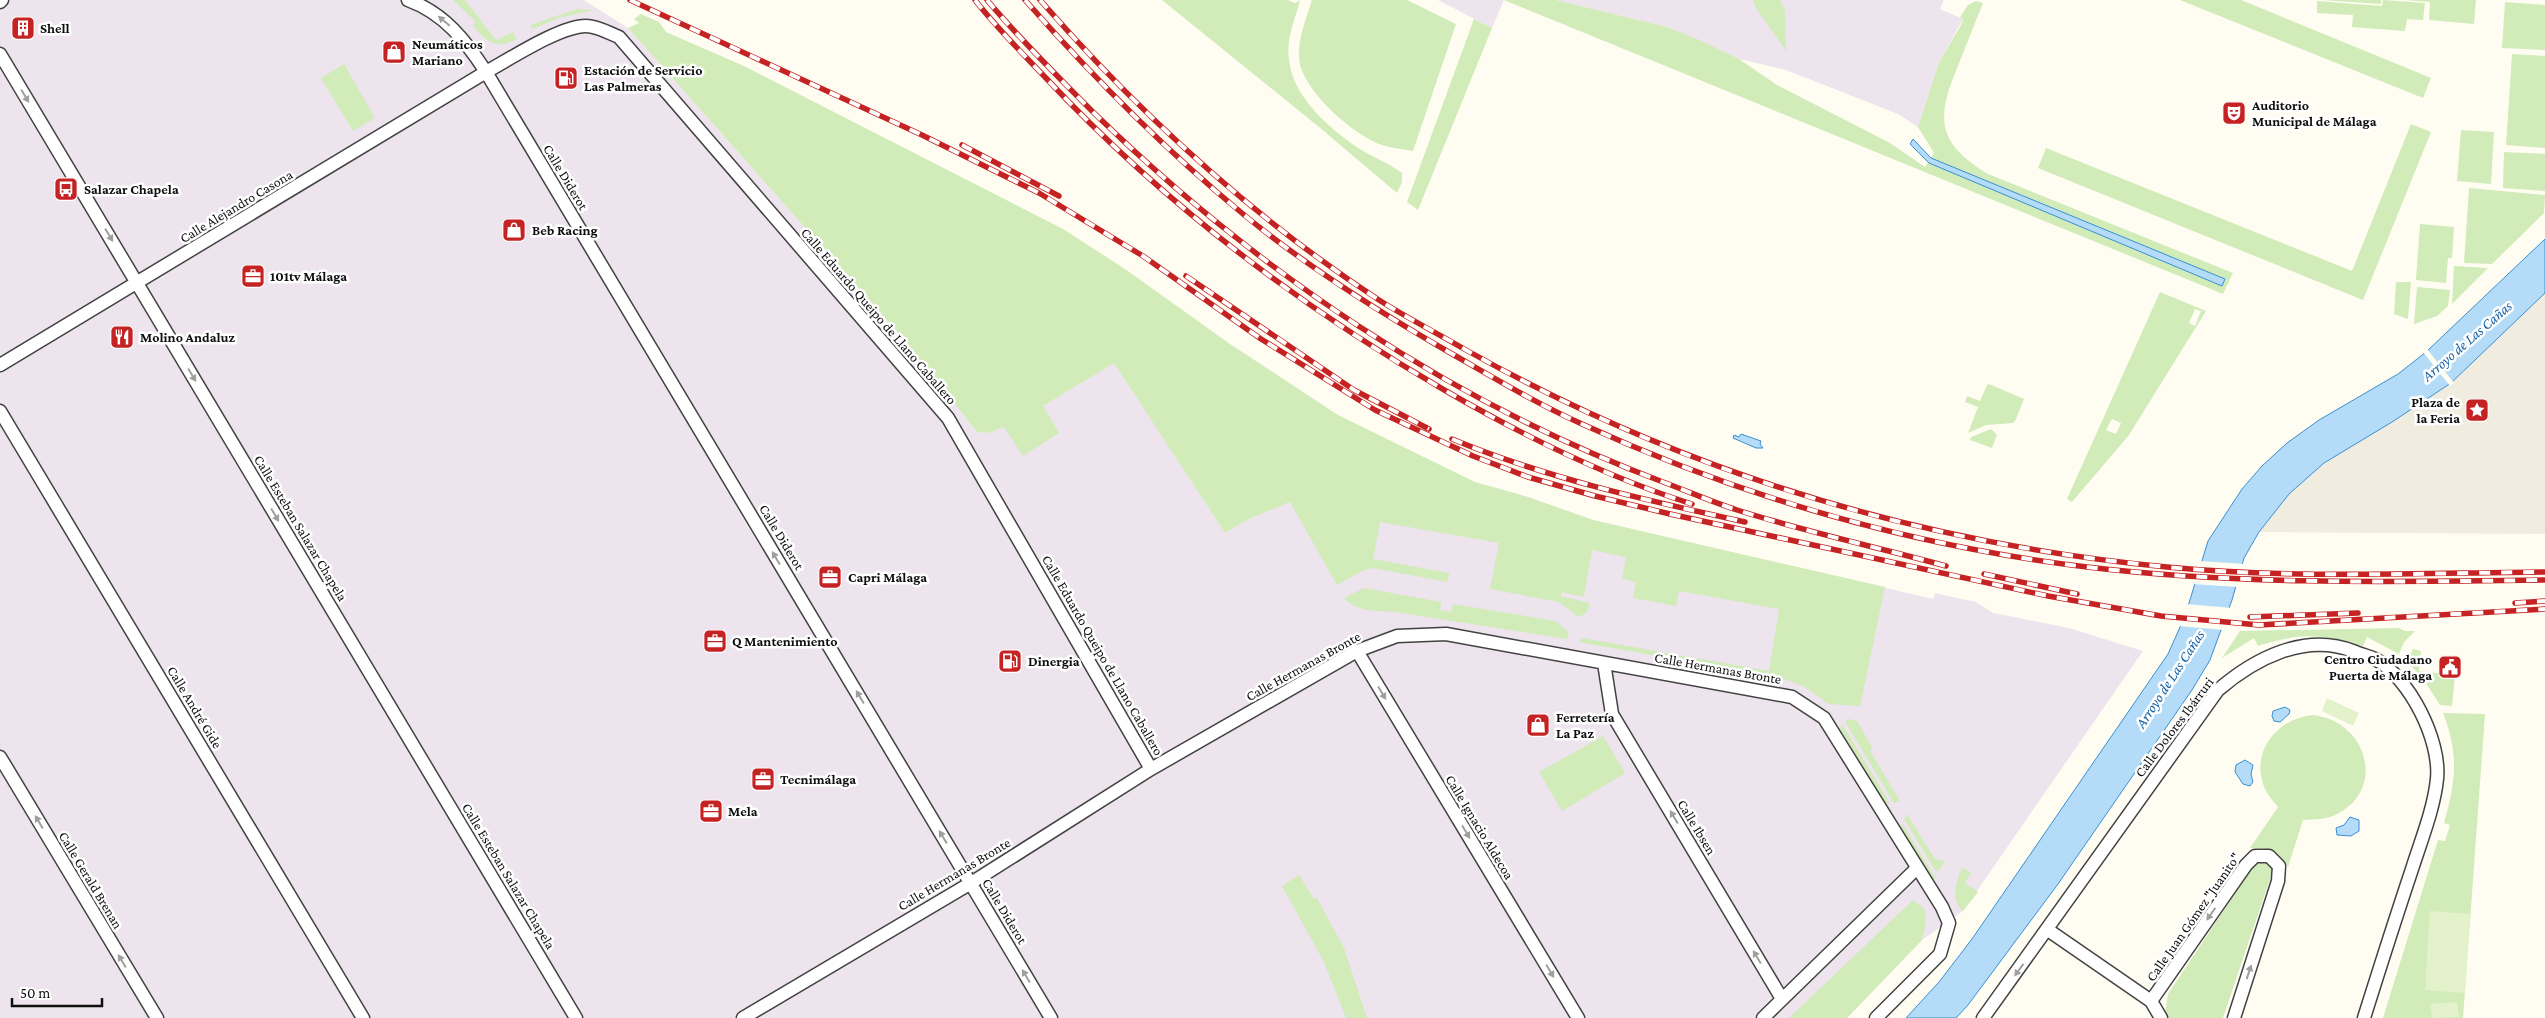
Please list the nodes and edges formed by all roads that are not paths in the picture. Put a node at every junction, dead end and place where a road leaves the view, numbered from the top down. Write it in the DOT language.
graph roads {
  1 [pos="408,0"];
  2 [pos="0,54"];
  3 [pos="486,72"];
  4 [pos="137,283"];
  5 [pos="0,365"];
  6 [pos="0,411"];
  7 [pos="1357,651"];
  8 [pos="1604,663"];
  9 [pos="0,757"];
  10 [pos="1151,769"];
  11 [pos="1917,868"];
  12 [pos="971,883"];
  13 [pos="2048,930"];
  14 [pos="1782,999"];
  15 [pos="2151,1001"];
  16 [pos="156,1018"];
  17 [pos="363,1018"];
  18 [pos="576,1018"];
  19 [pos="743,1018"];
  20 [pos="1051,1018"];
  21 [pos="1578,1018"];
  22 [pos="1763,1018"];
  23 [pos="1876,1018"];
  24 [pos="1983,1018"];
  25 [pos="2161,1018"];
  26 [pos="2234,1018"];
  27 [pos="2364,1018"];
  3 -- 1 [label="street, Calle Diderot, one-way"];
  2 -- 4 [label="street, Calle Esteban Salazar Chapela, one-way"];
  3 -- 4 [label="street, Calle Alejandro Casona"];
  3 -- 10 [label="street, Calle Eduardo Queipo de Llano Caballero"];
  12 -- 3 [label="street, Calle Diderot, one-way"];
  4 -- 5 [label="street, Calle Alejandro Casona"];
  4 -- 18 [label="street, Calle Esteban Salazar Chapela, one-way"];
  6 -- 17 [label="street, Calle André Gide"];
  7 -- 8 [label="street, Calle Hermanas Bronte"];
  7 -- 10 [label="street, Calle Hermanas Bronte"];
  7 -- 21 [label="street, Calle Ignacio Aldecoa, one-way"];
  8 -- 11 [label="street, Calle Hermanas Bronte"];
  14 -- 8 [label="street, Calle Ibsen, one-way"];
  16 -- 9 [label="street, Calle Gerald Brenan, one-way"];
  10 -- 12 [label="street, Calle Hermanas Bronte"];
  11 -- 14 [label="street"];
  11 -- 23 [label="street, Calle Hermanas Bronte"];
  12 -- 19 [label="street, Calle Hermanas Bronte"];
  20 -- 12 [label="street, Calle Diderot, one-way"];
  13 -- 15 [label="street"];
  13 -- 24 [label="street, Calle Dolores Ibárruri, one-way"];
  13 -- 27 [label="street, Calle Dolores Ibárruri"];
  14 -- 22 [label="street"];
  15 -- 25 [label="street"];
  26 -- 15 [label="street, Calle Juan Gómez \"Juanito\", one-way"];
}
